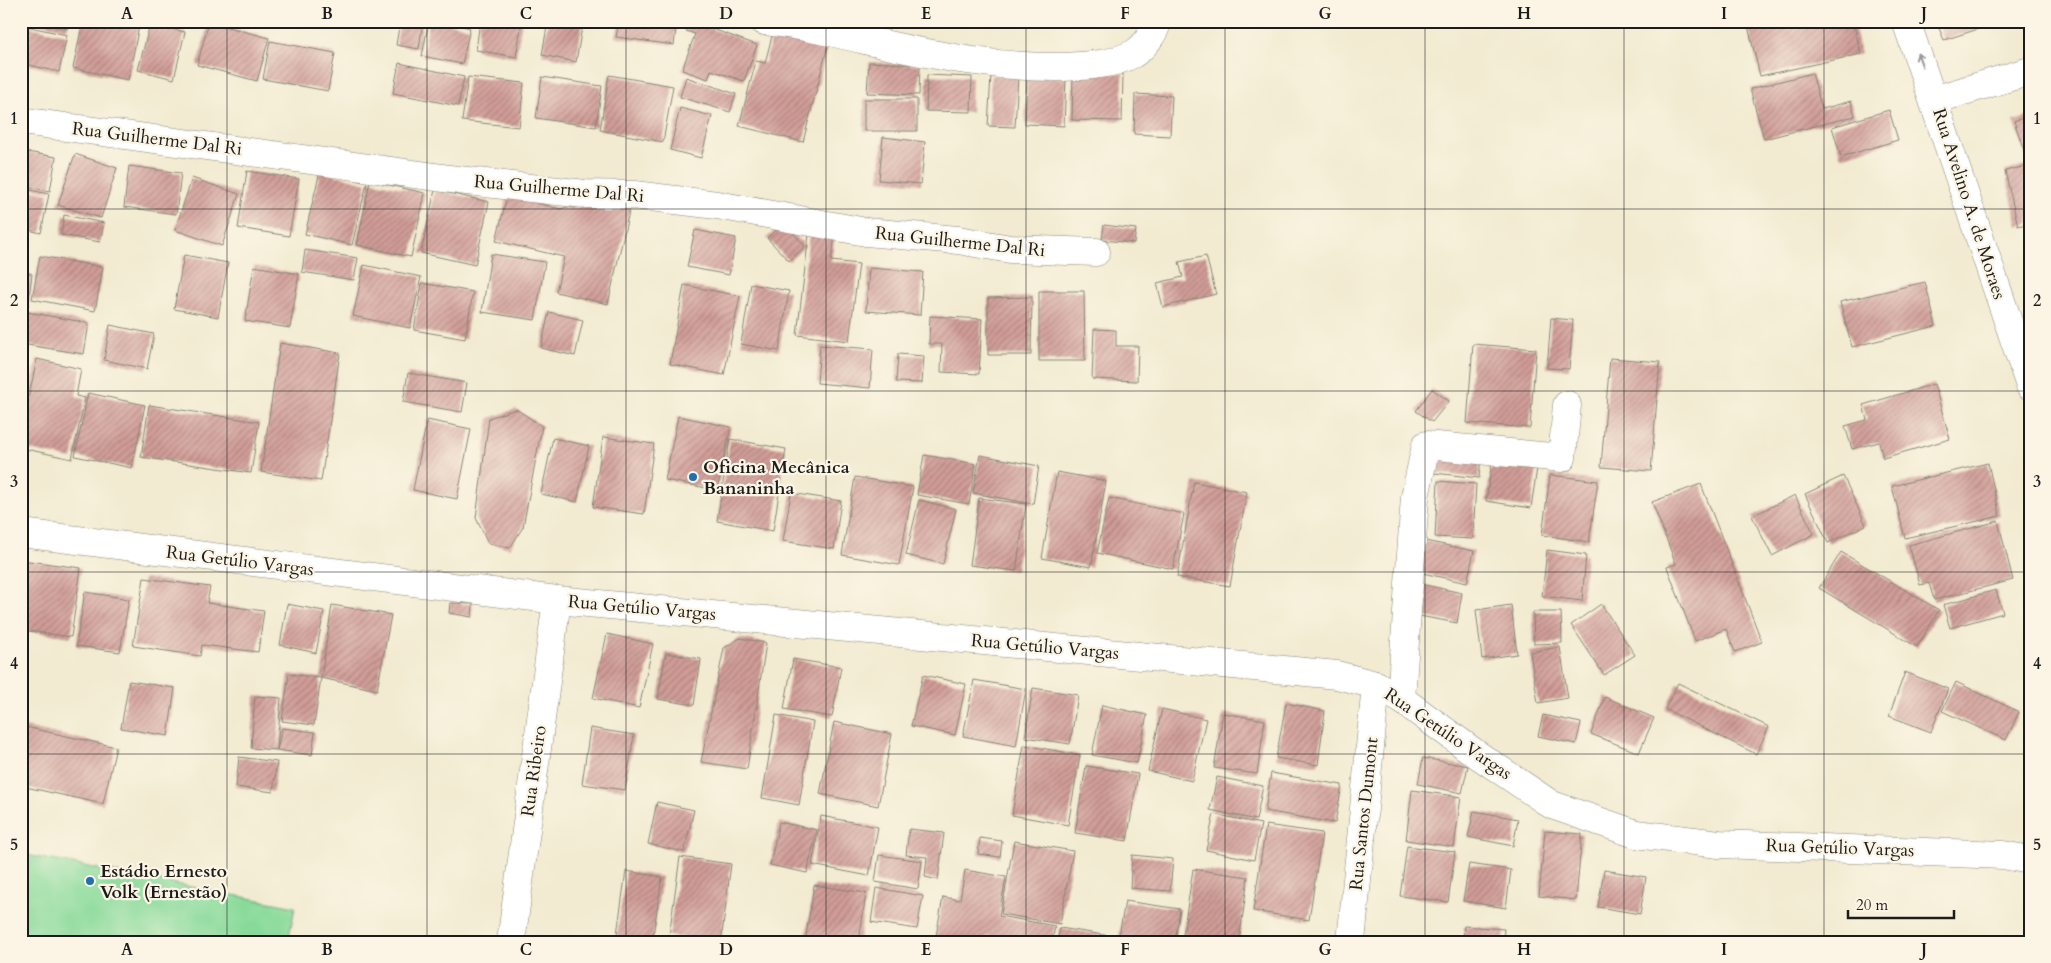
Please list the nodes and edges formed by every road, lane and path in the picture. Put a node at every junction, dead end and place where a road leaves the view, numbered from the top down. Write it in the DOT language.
graph roads {
  1 [pos="764,21"];
  2 [pos="1158,21"];
  3 [pos="1906,21"];
  4 [pos="2030,71"];
  5 [pos="1934,100"];
  6 [pos="21,121"];
  7 [pos="1096,252"];
  8 [pos="2030,386"];
  9 [pos="1568,405"];
  10 [pos="21,534"];
  11 [pos="557,600"];
  12 [pos="1376,685"];
  13 [pos="1401,699"];
  14 [pos="2030,860"];
  15 [pos="511,942"];
  16 [pos="1351,942"];
  1 -- 2 [label="street"];
  5 -- 3 [label="street, Rua Avelino A. de Moraes, one-way"];
  4 -- 5 [label="street"];
  5 -- 8 [label="street, Rua Avelino A. de Moraes"];
  6 -- 7 [label="street, Rua Guilherme Dal Ri"];
  9 -- 13 [label="street"];
  10 -- 11 [label="street, Rua Getúlio Vargas"];
  11 -- 12 [label="street, Rua Getúlio Vargas"];
  11 -- 15 [label="street, Rua Ribeiro"];
  12 -- 13 [label="street, Rua Getúlio Vargas"];
  12 -- 16 [label="street, Rua Santos Dumont"];
  13 -- 14 [label="street, Rua Getúlio Vargas"];
}
